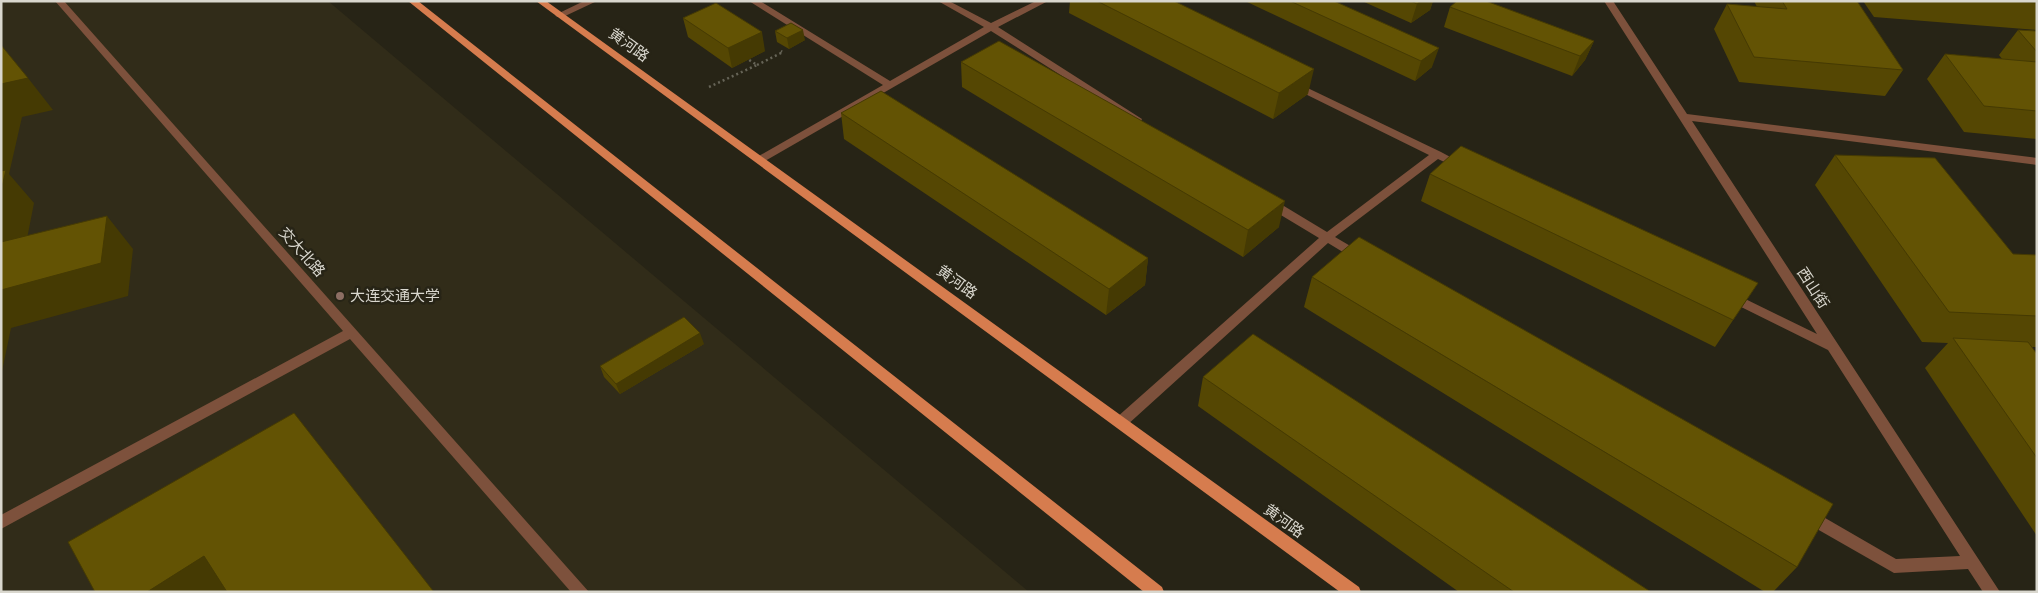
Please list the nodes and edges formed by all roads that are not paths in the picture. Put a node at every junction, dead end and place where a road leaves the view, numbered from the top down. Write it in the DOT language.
graph roads {
  1 [pos="59,1"];
  2 [pos="412,1"];
  3 [pos="540,1"];
  4 [pos="593,1"];
  5 [pos="752,1"];
  6 [pos="942,1"];
  7 [pos="1044,1"];
  8 [pos="1608,1"];
  9 [pos="560,15"];
  10 [pos="990,27"];
  11 [pos="1285,80"];
  12 [pos="890,85"];
  13 [pos="1682,117"];
  14 [pos="1150,127"];
  15 [pos="1436,154"];
  16 [pos="761,159"];
  17 [pos="2037,162"];
  18 [pos="1472,171"];
  19 [pos="1259,196"];
  20 [pos="1326,238"];
  21 [pos="1369,263"];
  22 [pos="1715,289"];
  23 [pos="352,332"];
  24 [pos="1831,346"];
  25 [pos="1121,422"];
  26 [pos="1799,511"];
  27 [pos="1,524"];
  28 [pos="1972,562"];
  29 [pos="581,592"];
  30 [pos="1156,592"];
  31 [pos="1353,592"];
  32 [pos="1992,592"];
  1 -- 23 [label="street, 交大北路"];
  2 -- 30 [label="main road"];
  3 -- 9 [label="main road, 黄河路"];
  4 -- 9 [label="street"];
  5 -- 12 [label="street"];
  6 -- 10 [label="street"];
  7 -- 10 [label="street"];
  8 -- 13 [label="street, 西山街"];
  9 -- 16 [label="main road, 黄河路"];
  10 -- 12 [label="street"];
  10 -- 14 [label="street"];
  11 -- 15 [label="street"];
  12 -- 16 [label="street"];
  13 -- 17 [label="street"];
  13 -- 24 [label="street, 西山街"];
  15 -- 18 [label="street"];
  15 -- 20 [label="street"];
  16 -- 25 [label="main road, 黄河路"];
  19 -- 20 [label="street"];
  20 -- 21 [label="street"];
  20 -- 25 [label="street"];
  22 -- 24 [label="street"];
  23 -- 27 [label="street"];
  23 -- 29 [label="street, 交大北路"];
  24 -- 28 [label="street, 西山街"];
  25 -- 31 [label="main road, 黄河路"];
  26 -- 28 [label="street"];
  28 -- 32 [label="street, 西山街"];
}
